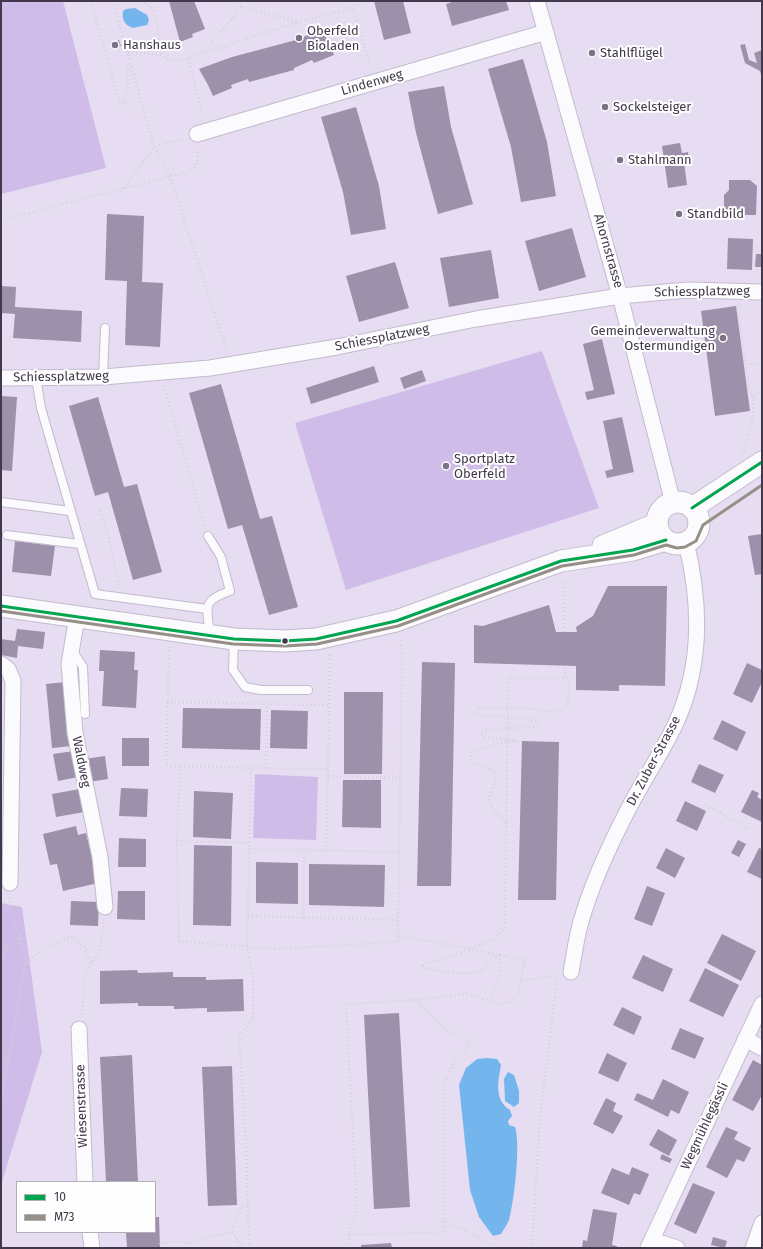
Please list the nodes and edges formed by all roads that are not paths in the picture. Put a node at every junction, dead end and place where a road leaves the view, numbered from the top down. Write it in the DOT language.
graph roads {
  1 [pos="537,1"];
  2 [pos="546,32"];
  3 [pos="202,132"];
  4 [pos="762,292"];
  5 [pos="620,296"];
  6 [pos="105,328"];
  7 [pos="103,377"];
  8 [pos="1,378"];
  9 [pos="36,378"];
  10 [pos="762,462"];
  11 [pos="762,479"];
  12 [pos="1,502"];
  13 [pos="673,503"];
  14 [pos="70,511"];
  15 [pos="695,515"];
  16 [pos="661,532"];
  17 [pos="7,535"];
  18 [pos="208,536"];
  19 [pos="686,542"];
  20 [pos="79,544"];
  21 [pos="1,606"];
  22 [pos="207,609"];
  23 [pos="77,617"];
  24 [pos="210,636"];
  25 [pos="234,639"];
  26 [pos="71,650"];
  27 [pos="1,664"];
  28 [pos="308,690"];
  29 [pos="85,714"];
  30 [pos="10,883"];
  31 [pos="105,907"];
  32 [pos="564,973"];
  33 [pos="762,1004"];
  34 [pos="78,1030"];
  35 [pos="745,1039"];
  36 [pos="762,1048"];
  37 [pos="85,1181"];
  38 [pos="762,1223"];
  39 [pos="90,1233"];
  40 [pos="650,1244"];
  41 [pos="92,1248"];
  42 [pos="677,1248"];
  43 [pos="753,1248"];
  1 -- 2 [label="street, Ahornstrasse"];
  2 -- 3 [label="street, Lindenweg"];
  2 -- 5 [label="street, Ahornstrasse"];
  4 -- 5 [label="street, Schiessplatzweg"];
  5 -- 7 [label="street, Schiessplatzweg"];
  5 -- 13 [label="street, Ahornstrasse"];
  6 -- 7 [label="lane"];
  7 -- 9 [label="street, Schiessplatzweg"];
  8 -- 9 [label="street, Schiessplatzweg"];
  9 -- 14 [label="lane"];
  10 -- 15 [label="main road"];
  11 -- 15 [label="main road"];
  12 -- 14 [label="lane"];
  13 -- 15 [label="main road"];
  13 -- 16 [label="main road"];
  14 -- 20 [label="lane"];
  15 -- 19 [label="main road"];
  16 -- 19 [label="main road"];
  16 -- 25 [label="main road"];
  17 -- 20 [label="lane"];
  18 -- 22 [label="lane"];
  19 -- 32 [label="street, Dr. Zuber-Strasse"];
  20 -- 22 [label="lane"];
  21 -- 23 [label="main road"];
  22 -- 24 [label="lane"];
  23 -- 24 [label="main road"];
  23 -- 26 [label="street, Waldweg"];
  24 -- 25 [label="main road"];
  25 -- 28 [label="lane"];
  26 -- 29 [label="lane"];
  26 -- 31 [label="street, Waldweg"];
  27 -- 30 [label="street"];
  33 -- 35 [label="street, Wegmühlegässli"];
  34 -- 37 [label="street, Wiesenstrasse"];
  35 -- 36 [label="street"];
  35 -- 40 [label="street, Wegmühlegässli"];
  38 -- 43 [label="street"];
  39 -- 41 [label="street"];
  40 -- 42 [label="street"];
}
